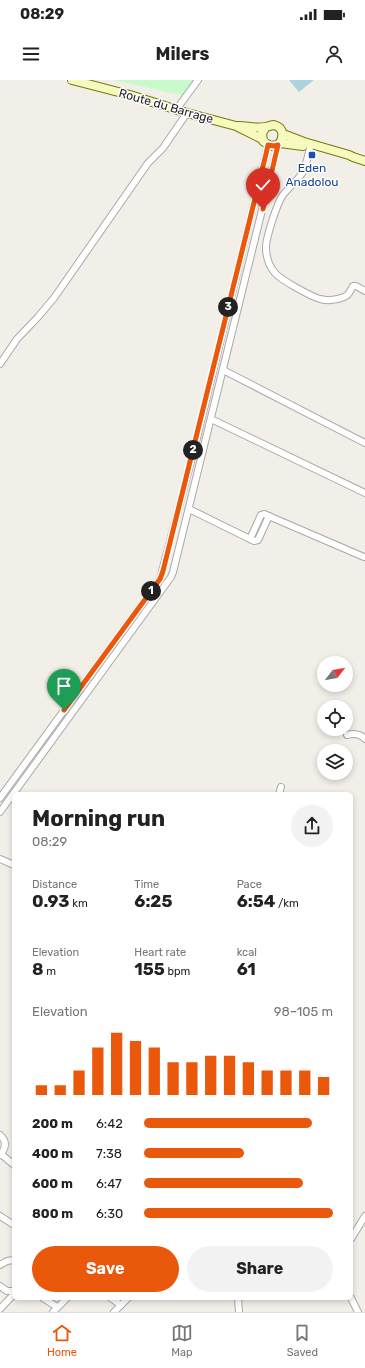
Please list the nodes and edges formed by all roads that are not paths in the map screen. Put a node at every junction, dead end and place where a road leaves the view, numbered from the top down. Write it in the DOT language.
graph roads {
  1 [pos="72,80"];
  2 [pos="198,80"];
  3 [pos="176,110"];
  4 [pos="187,113"];
  5 [pos="236,126"];
  6 [pos="266,128"];
  7 [pos="283,134"];
  8 [pos="265,142"];
  9 [pos="279,144"];
  10 [pos="310,148"];
  11 [pos="353,157"];
  12 [pos="365,161"];
  13 [pos="365,291"];
  14 [pos="0,364"];
  15 [pos="223,370"];
  16 [pos="211,419"];
  17 [pos="365,443"];
  18 [pos="365,493"];
  19 [pos="189,509"];
  20 [pos="364,557"];
  21 [pos="353,733"];
  22 [pos="365,739"];
  23 [pos="15,792"];
  24 [pos="12,796"];
  25 [pos="0,798"];
  26 [pos="0,812"];
  27 [pos="0,859"];
  28 [pos="12,864"];
  29 [pos="0,1135"];
  30 [pos="0,1154"];
  31 [pos="12,1163"];
  32 [pos="0,1216"];
  33 [pos="365,1216"];
  34 [pos="12,1224"];
  35 [pos="353,1236"];
  36 [pos="12,1260"];
  37 [pos="0,1265"];
  38 [pos="0,1286"];
  39 [pos="12,1291"];
  40 [pos="12,1296"];
  41 [pos="45,1300"];
  42 [pos="65,1300"];
  43 [pos="114,1300"];
  44 [pos="126,1300"];
  45 [pos="238,1300"];
  46 [pos="352,1300"];
  47 [pos="121,1305"];
  48 [pos="0,1309"];
  49 [pos="55,1310"];
  50 [pos="114,1312"];
  51 [pos="239,1312"];
  52 [pos="358,1312"];
  1 -- 3 [label="main road, Route du Barrage"];
  2 -- 3 [label="street"];
  3 -- 4 [label="main road, Route du Barrage"];
  4 -- 5 [label="main road, Route du Barrage"];
  4 -- 14 [label="street"];
  5 -- 6 [label="main road, Route du Barrage"];
  5 -- 8 [label="main road, Route du Barrage"];
  6 -- 7 [label="main road, Route du Barrage"];
  6 -- 8 [label="main road"];
  7 -- 9 [label="main road"];
  7 -- 11 [label="main road, Route du Barrage"];
  8 -- 9 [label="main road, Route du Barrage"];
  8 -- 25 [label="street"];
  9 -- 10 [label="main road, Route du Barrage"];
  9 -- 15 [label="street"];
  10 -- 11 [label="main road, Route du Barrage"];
  10 -- 13 [label="street"];
  11 -- 12 [label="main road, Route du Barrage"];
  15 -- 16 [label="street"];
  15 -- 17 [label="street"];
  16 -- 18 [label="street"];
  16 -- 19 [label="street"];
  19 -- 20 [label="street"];
  19 -- 23 [label="street"];
  21 -- 22 [label="street"];
  24 -- 26 [label="street"];
  27 -- 28 [label="street"];
  29 -- 30 [label="street"];
  30 -- 31 [label="street"];
  32 -- 34 [label="street"];
  33 -- 35 [label="street"];
  36 -- 37 [label="street"];
  38 -- 39 [label="street"];
  40 -- 48 [label="street"];
  41 -- 49 [label="street"];
  42 -- 49 [label="street"];
  43 -- 47 [label="street"];
  44 -- 47 [label="street"];
  45 -- 51 [label="street"];
  46 -- 52 [label="street"];
  47 -- 50 [label="street"];
}
